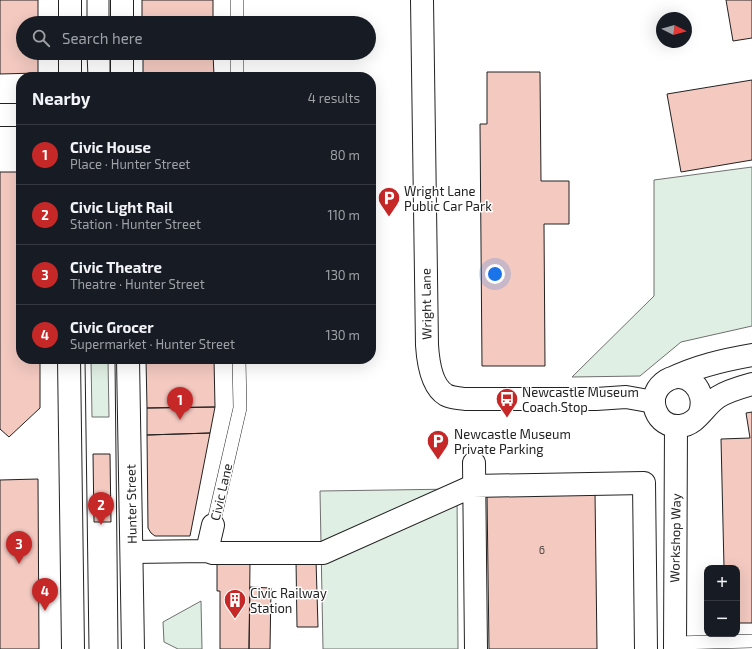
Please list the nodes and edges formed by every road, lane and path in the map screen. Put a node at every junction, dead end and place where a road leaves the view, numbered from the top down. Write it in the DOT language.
graph roads {
  1 [pos="70,0"];
  2 [pos="122,0"];
  3 [pos="237,0"];
  4 [pos="422,0"];
  5 [pos="70,16"];
  6 [pos="122,16"];
  7 [pos="237,16"];
  8 [pos="70,60"];
  9 [pos="122,60"];
  10 [pos="237,60"];
  11 [pos="70,72"];
  12 [pos="122,72"];
  13 [pos="237,72"];
  14 [pos="0,115"];
  15 [pos="16,115"];
  16 [pos="752,355"];
  17 [pos="69,364"];
  18 [pos="128,364"];
  19 [pos="239,364"];
  20 [pos="667,380"];
  21 [pos="752,384"];
  22 [pos="654,402"];
  23 [pos="699,415"];
  24 [pos="676,426"];
  25 [pos="474,463"];
  26 [pos="473,486"];
  27 [pos="213,525"];
  28 [pos="206,551"];
  29 [pos="132,552"];
  30 [pos="752,641"];
  31 [pos="675,646"];
  32 [pos="74,649"];
  33 [pos="133,649"];
  34 [pos="476,649"];
  35 [pos="646,649"];
  1 -- 5 [label="street"];
  2 -- 6 [label="street"];
  3 -- 7 [label="lane"];
  4 -- 22 [label="street, Wright Lane"];
  8 -- 11 [label="street"];
  9 -- 12 [label="street"];
  10 -- 13 [label="lane"];
  14 -- 15 [label="street"];
  16 -- 20 [label="street"];
  17 -- 32 [label="street"];
  18 -- 29 [label="street, Hunter Street"];
  19 -- 27 [label="lane, Civic Lane"];
  20 -- 22 [label="street"];
  20 -- 23 [label="street"];
  21 -- 23 [label="street"];
  22 -- 24 [label="street"];
  23 -- 24 [label="street"];
  24 -- 31 [label="street, Workshop Way"];
  25 -- 26 [label="street"];
  26 -- 28 [label="street"];
  26 -- 34 [label="street"];
  26 -- 35 [label="street"];
  27 -- 28 [label="street, Civic Lane"];
  28 -- 29 [label="street"];
  29 -- 33 [label="street, Hunter Street"];
  30 -- 31 [label="lane"];
}
